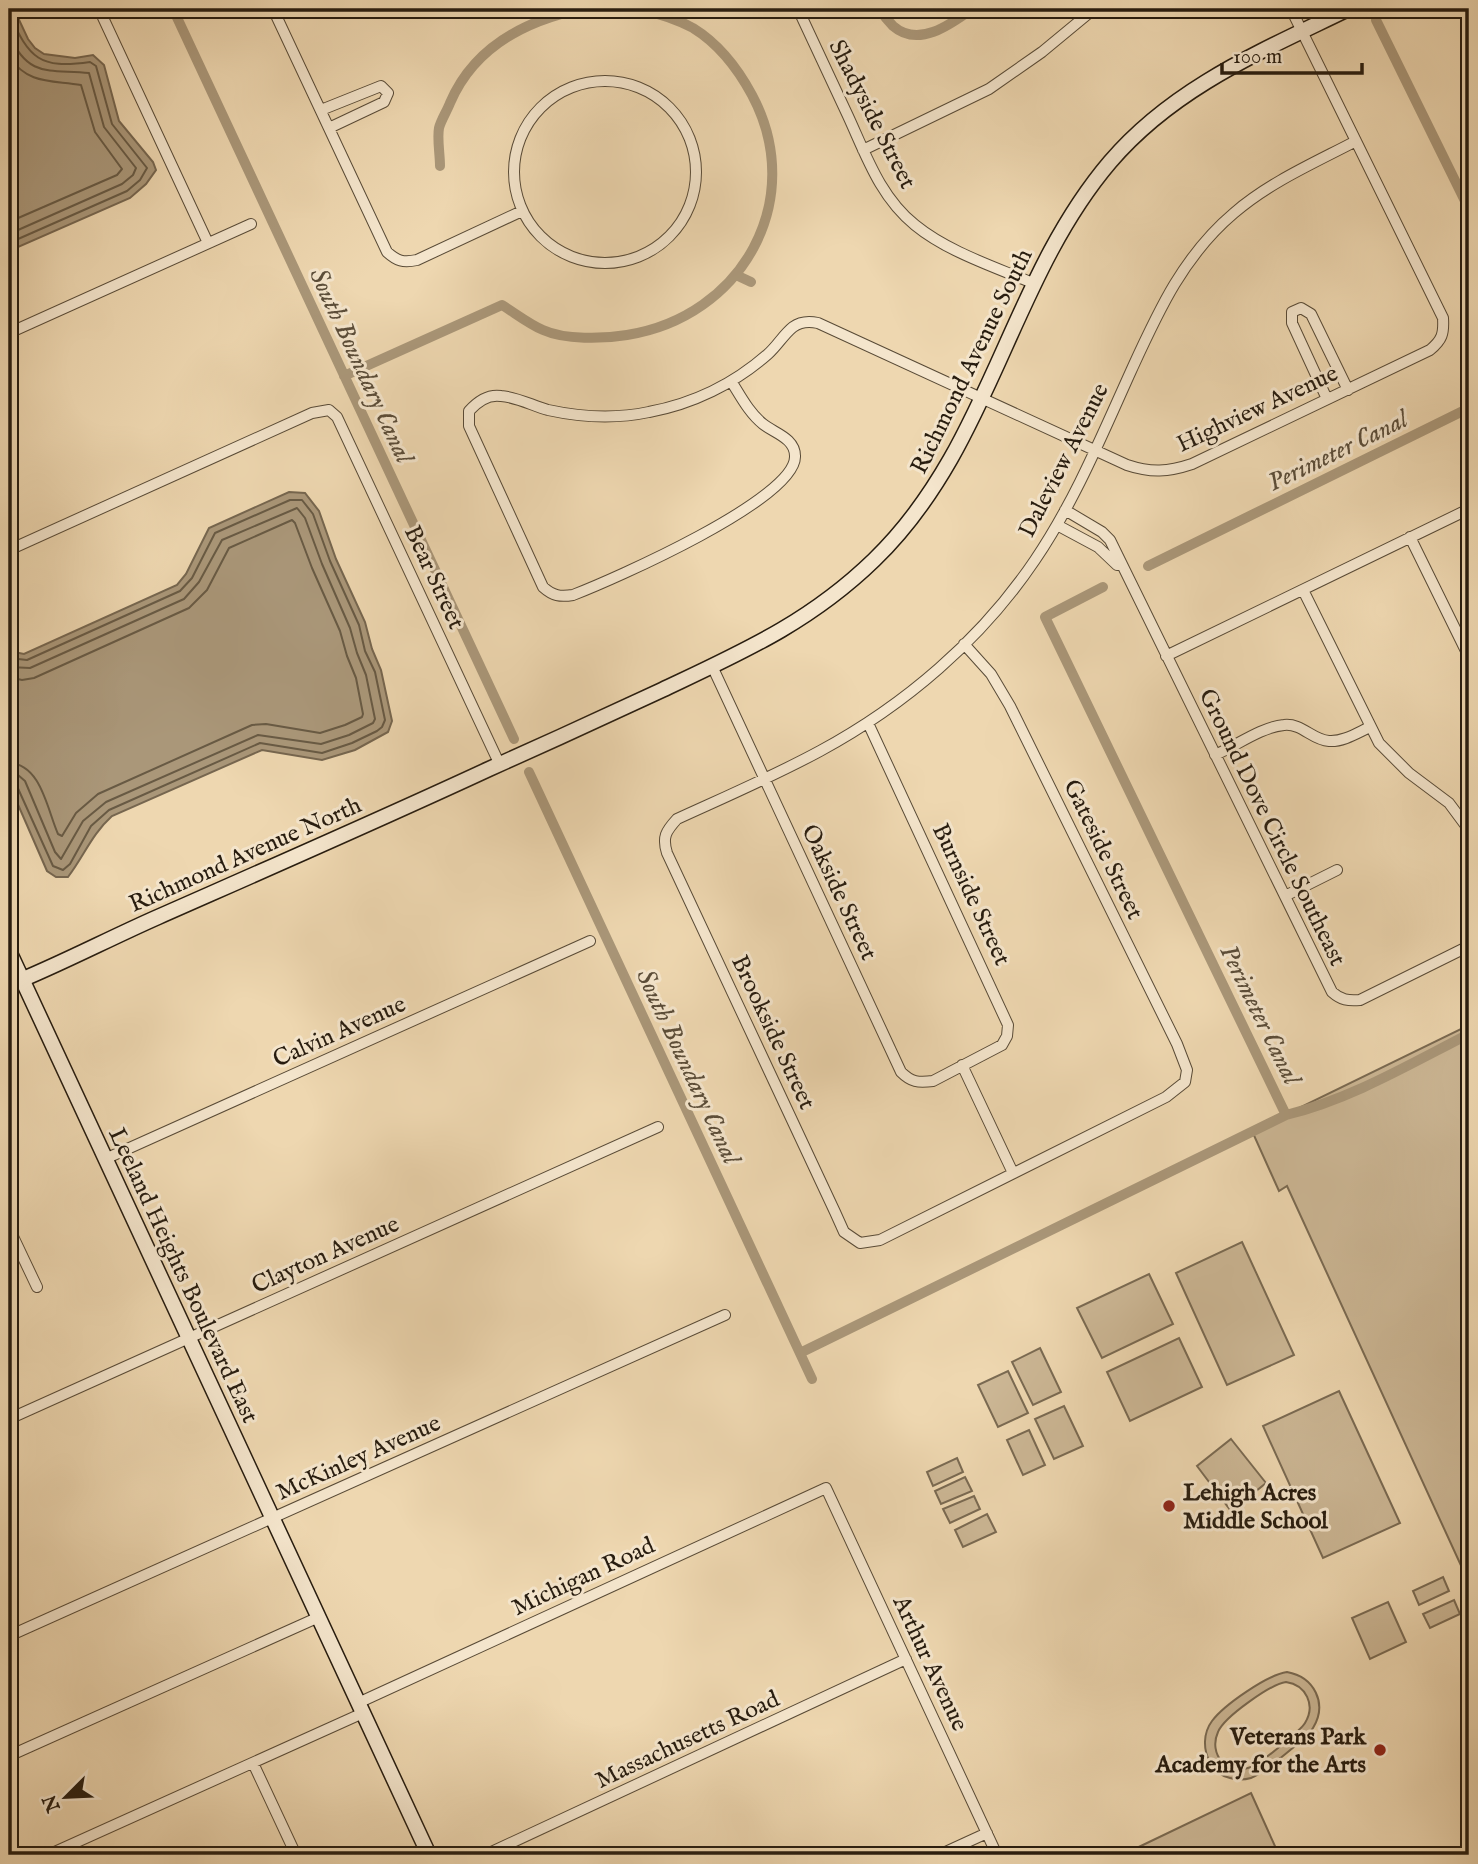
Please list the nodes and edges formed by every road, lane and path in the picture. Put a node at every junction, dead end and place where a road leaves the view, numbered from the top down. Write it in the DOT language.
graph roads {
  1 [pos="99,9"];
  2 [pos="272,9"];
  3 [pos="798,9"];
  4 [pos="1094,9"];
  5 [pos="1291,9"];
  6 [pos="1348,9"];
  7 [pos="1302,31"];
  8 [pos="321,110"];
  9 [pos="329,128"];
  10 [pos="1356,141"];
  11 [pos="863,150"];
  12 [pos="522,211"];
  13 [pos="251,224"];
  14 [pos="208,243"];
  15 [pos="1035,284"];
  16 [pos="9,333"];
  17 [pos="731,381"];
  18 [pos="1348,390"];
  19 [pos="983,398"];
  20 [pos="1327,399"];
  21 [pos="1094,450"];
  22 [pos="1469,509"];
  23 [pos="1065,510"];
  24 [pos="1057,525"];
  25 [pos="1410,537"];
  26 [pos="9,550"];
  27 [pos="1125,573"];
  28 [pos="1303,590"];
  29 [pos="964,644"];
  30 [pos="1466,645"];
  31 [pos="1166,656"];
  32 [pos="1469,657"];
  33 [pos="712,666"];
  34 [pos="868,723"];
  35 [pos="1370,727"];
  36 [pos="1215,755"];
  37 [pos="500,765"];
  38 [pos="764,778"];
  39 [pos="1469,830"];
  40 [pos="665,832"];
  41 [pos="1337,870"];
  42 [pos="1285,896"];
  43 [pos="590,941"];
  44 [pos="1469,946"];
  45 [pos="9,951"];
  46 [pos="15,982"];
  47 [pos="962,1065"];
  48 [pos="658,1127"];
  49 [pos="105,1158"];
  50 [pos="1013,1173"];
  51 [pos="10,1235"];
  52 [pos="37,1287"];
  53 [pos="725,1315"];
  54 [pos="189,1339"];
  55 [pos="9,1419"];
  56 [pos="826,1488"];
  57 [pos="273,1518"];
  58 [pos="319,1617"];
  59 [pos="9,1636"];
  60 [pos="906,1659"];
  61 [pos="361,1708"];
  62 [pos="9,1756"];
  63 [pos="253,1763"];
  64 [pos="987,1833"];
  65 [pos="48,1855"];
  66 [pos="296,1855"];
  67 [pos="429,1855"];
  68 [pos="485,1855"];
  69 [pos="939,1855"];
  70 [pos="997,1855"];
  1 -- 14 [label="street"];
  2 -- 8 [label="street"];
  3 -- 11 [label="street, Shadyside Street"];
  4 -- 11 [label="street"];
  5 -- 7 [label="street"];
  6 -- 7 [label="street, Richmond Avenue South"];
  7 -- 10 [label="street"];
  7 -- 15 [label="street, Richmond Avenue South"];
  8 -- 9 [label="street"];
  8 -- 9 [label="street"];
  9 -- 12 [label="street"];
  10 -- 18 [label="street, Highview Avenue"];
  10 -- 21 [label="street, Daleview Avenue"];
  11 -- 15 [label="street, Shadyside Street"];
  12 -- 12 [label="street"];
  13 -- 14 [label="street"];
  14 -- 16 [label="street"];
  15 -- 19 [label="street, Richmond Avenue South"];
  17 -- 17 [label="street, Highview Avenue"];
  17 -- 19 [label="street, Highview Avenue"];
  18 -- 20 [label="street, Highview Avenue"];
  18 -- 20 [label="street"];
  19 -- 21 [label="street, Highview Avenue"];
  19 -- 33 [label="street, Richmond Avenue South"];
  20 -- 21 [label="street, Highview Avenue"];
  21 -- 23 [label="street, Daleview Avenue"];
  22 -- 25 [label="street"];
  23 -- 24 [label="street, Daleview Avenue"];
  23 -- 27 [label="street, Ground Dove Circle Southeast"];
  24 -- 27 [label="street"];
  24 -- 29 [label="street, Daleview Avenue"];
  25 -- 28 [label="street"];
  25 -- 30 [label="street"];
  26 -- 37 [label="street, Bear Street"];
  27 -- 31 [label="street, Ground Dove Circle Southeast"];
  28 -- 31 [label="street"];
  28 -- 35 [label="street"];
  29 -- 34 [label="street, Daleview Avenue"];
  29 -- 50 [label="street, Gateside Street"];
  30 -- 32 [label="street"];
  31 -- 36 [label="street, Ground Dove Circle Southeast"];
  33 -- 37 [label="street, Richmond Avenue South"];
  33 -- 38 [label="street, Oakside Street"];
  34 -- 38 [label="street, Daleview Avenue"];
  34 -- 47 [label="street, Burnside Street"];
  35 -- 36 [label="street"];
  35 -- 39 [label="street"];
  36 -- 42 [label="street, Ground Dove Circle Southeast"];
  37 -- 46 [label="street, Richmond Avenue North"];
  38 -- 40 [label="street, Daleview Avenue"];
  38 -- 47 [label="street, Oakside Street"];
  40 -- 50 [label="street, Brookside Street"];
  41 -- 42 [label="street"];
  42 -- 44 [label="street, Ground Dove Circle Southeast"];
  43 -- 49 [label="street, Calvin Avenue"];
  45 -- 46 [label="street, Leeland Heights Boulevard East"];
  46 -- 49 [label="street, Leeland Heights Boulevard East"];
  47 -- 50 [label="street"];
  48 -- 54 [label="street, Clayton Avenue"];
  49 -- 54 [label="street, Leeland Heights Boulevard East"];
  51 -- 52 [label="street"];
  53 -- 57 [label="street, McKinley Avenue"];
  54 -- 55 [label="street, Clayton Avenue"];
  54 -- 57 [label="street, Leeland Heights Boulevard East"];
  56 -- 60 [label="street, Arthur Avenue"];
  56 -- 61 [label="street, Michigan Road"];
  57 -- 58 [label="street, Leeland Heights Boulevard East"];
  57 -- 59 [label="street, McKinley Avenue"];
  58 -- 61 [label="street, Leeland Heights Boulevard East"];
  58 -- 62 [label="street"];
  60 -- 64 [label="street, Arthur Avenue"];
  60 -- 68 [label="street, Massachusetts Road"];
  61 -- 63 [label="street, Michigan Road"];
  61 -- 67 [label="street, Leeland Heights Boulevard East"];
  63 -- 65 [label="street, Michigan Road"];
  63 -- 66 [label="street"];
  64 -- 69 [label="street"];
  64 -- 70 [label="street, Arthur Avenue"];
}
